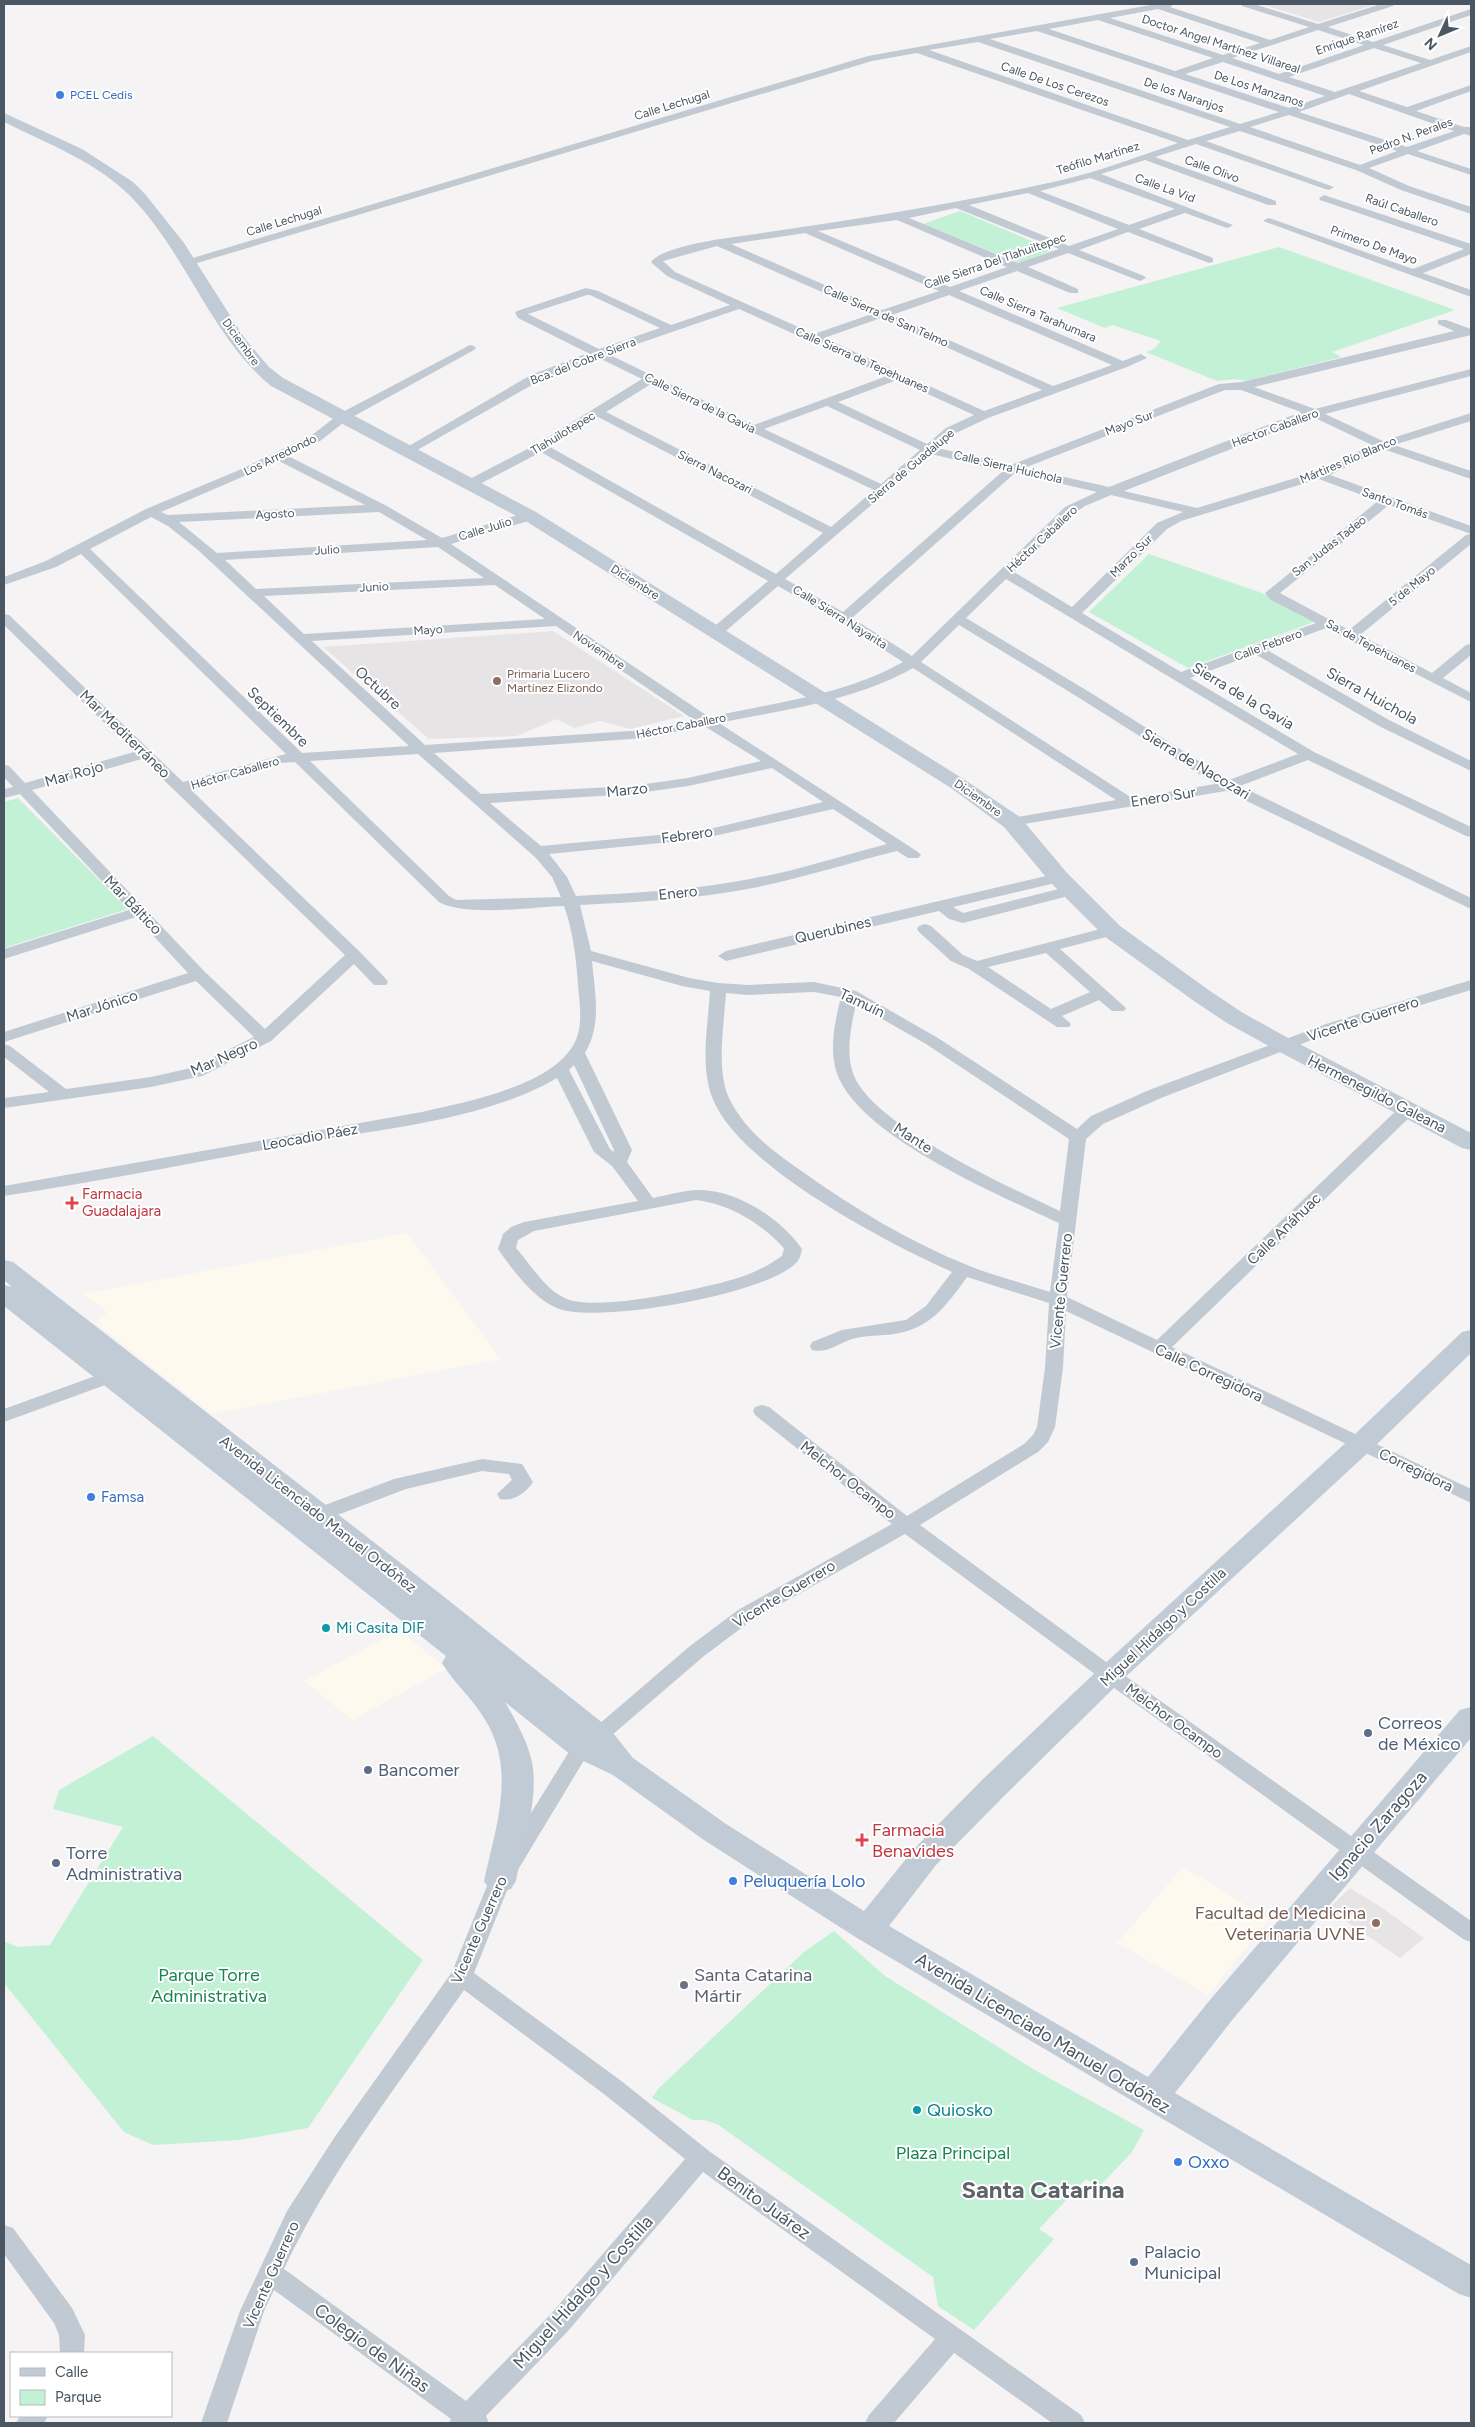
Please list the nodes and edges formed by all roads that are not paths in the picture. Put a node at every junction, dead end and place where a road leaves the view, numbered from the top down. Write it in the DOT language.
graph roads {
  1 [pos="1170,4"];
  2 [pos="1244,4"];
  3 [pos="1390,4"];
  4 [pos="1158,6"];
  5 [pos="1471,12"];
  6 [pos="1098,17"];
  7 [pos="1318,27"];
  8 [pos="1038,28"];
  9 [pos="977,38"];
  10 [pos="1269,43"];
  11 [pos="1371,44"];
  12 [pos="916,49"];
  13 [pos="1471,49"];
  14 [pos="1222,58"];
  15 [pos="1430,63"];
  16 [pos="1175,74"];
  17 [pos="1279,77"];
  18 [pos="1471,88"];
  19 [pos="1350,91"];
  20 [pos="1336,96"];
  21 [pos="1406,111"];
  22 [pos="1288,112"];
  23 [pos="4,117"];
  24 [pos="1238,127"];
  25 [pos="1469,131"];
  26 [pos="1191,142"];
  27 [pos="1287,145"];
  28 [pos="1406,151"];
  29 [pos="1144,157"];
  30 [pos="1248,159"];
  31 [pos="1344,163"];
  32 [pos="1360,168"];
  33 [pos="1471,172"];
  34 [pos="1093,175"];
  35 [pos="1303,178"];
  36 [pos="1329,187"];
  37 [pos="1030,190"];
  38 [pos="1324,198"];
  39 [pos="1272,204"];
  40 [pos="958,205"];
  41 [pos="1186,209"];
  42 [pos="1471,211"];
  43 [pos="898,217"];
  44 [pos="1268,221"];
  45 [pos="1228,225"];
  46 [pos="804,229"];
  47 [pos="1130,229"];
  48 [pos="719,242"];
  49 [pos="1471,249"];
  50 [pos="1069,250"];
  51 [pos="1208,260"];
  52 [pos="190,262"];
  53 [pos="1018,267"];
  54 [pos="1414,273"];
  55 [pos="1140,278"];
  56 [pos="1074,291"];
  57 [pos="949,292"];
  58 [pos="1471,294"];
  59 [pos="740,305"];
  60 [pos="882,314"];
  61 [pos="1442,322"];
  62 [pos="669,328"];
  63 [pos="1469,332"];
  64 [pos="814,338"];
  65 [pos="470,348"];
  66 [pos="598,353"];
  67 [pos="1141,358"];
  68 [pos="1123,365"];
  69 [pos="1471,372"];
  70 [pos="897,376"];
  71 [pos="651,379"];
  72 [pos="1242,386"];
  73 [pos="1053,390"];
  74 [pos="829,402"];
  75 [pos="597,412"];
  76 [pos="1314,413"];
  77 [pos="984,415"];
  78 [pos="343,417"];
  79 [pos="1471,417"];
  80 [pos="754,429"];
  81 [pos="1382,445"];
  82 [pos="541,447"];
  83 [pos="408,450"];
  84 [pos="929,450"];
  85 [pos="279,456"];
  86 [pos="1012,469"];
  87 [pos="1319,475"];
  88 [pos="1471,475"];
  89 [pos="472,483"];
  90 [pos="882,488"];
  91 [pos="1113,490"];
  92 [pos="1387,500"];
  93 [pos="381,508"];
  94 [pos="1196,511"];
  95 [pos="151,512"];
  96 [pos="530,516"];
  97 [pos="168,519"];
  98 [pos="1471,530"];
  99 [pos="832,532"];
  100 [pos="1471,538"];
  101 [pos="441,543"];
  102 [pos="83,549"];
  103 [pos="213,557"];
  104 [pos="1006,573"];
  105 [pos="777,579"];
  106 [pos="4,581"];
  107 [pos="496,581"];
  108 [pos="1272,592"];
  109 [pos="252,593"];
  110 [pos="1074,613"];
  111 [pos="844,618"];
  112 [pos="958,619"];
  113 [pos="558,622"];
  114 [pos="1328,622"];
  115 [pos="7,625"];
  116 [pos="715,633"];
  117 [pos="1351,635"];
  118 [pos="299,638"];
  119 [pos="1471,648"];
  120 [pos="1258,650"];
  121 [pos="912,663"];
  122 [pos="1180,677"];
  123 [pos="1433,678"];
  124 [pos="819,698"];
  125 [pos="1471,698"];
  126 [pos="706,721"];
  127 [pos="421,748"];
  128 [pos="145,753"];
  129 [pos="1309,755"];
  130 [pos="296,758"];
  131 [pos="774,763"];
  132 [pos="1471,767"];
  133 [pos="4,769"];
  134 [pos="1228,786"];
  135 [pos="180,788"];
  136 [pos="22,789"];
  137 [pos="4,794"];
  138 [pos="477,799"];
  139 [pos="1129,802"];
  140 [pos="834,804"];
  141 [pos="1012,822"];
  142 [pos="1471,832"];
  143 [pos="898,846"];
  144 [pos="537,851"];
  145 [pos="913,855"];
  146 [pos="1065,885"];
  147 [pos="571,901"];
  148 [pos="453,904"];
  149 [pos="1471,904"];
  150 [pos="140,911"];
  151 [pos="926,929"];
  152 [pos="1112,931"];
  153 [pos="1049,947"];
  154 [pos="4,954"];
  155 [pos="584,954"];
  156 [pos="354,955"];
  157 [pos="726,956"];
  158 [pos="976,966"];
  159 [pos="199,974"];
  160 [pos="380,982"];
  161 [pos="1471,984"];
  162 [pos="718,988"];
  163 [pos="1101,993"];
  164 [pos="850,994"];
  165 [pos="1118,1008"];
  166 [pos="588,1029"];
  167 [pos="4,1037"];
  168 [pos="265,1038"];
  169 [pos="1284,1045"];
  170 [pos="4,1049"];
  171 [pos="577,1054"];
  172 [pos="560,1069"];
  173 [pos="61,1093"];
  174 [pos="4,1103"];
  175 [pos="1408,1110"];
  176 [pos="1078,1137"];
  177 [pos="1471,1142"];
  178 [pos="618,1162"];
  179 [pos="4,1191"];
  180 [pos="649,1204"];
  181 [pos="1068,1221"];
  182 [pos="4,1268"];
  183 [pos="963,1270"];
  184 [pos="4,1293"];
  185 [pos="1058,1300"];
  186 [pos="1471,1338"];
  187 [pos="819,1346"];
  188 [pos="1160,1349"];
  189 [pos="121,1373"];
  190 [pos="762,1411"];
  191 [pos="4,1416"];
  192 [pos="1362,1443"];
  193 [pos="507,1494"];
  194 [pos="1471,1497"];
  195 [pos="309,1520"];
  196 [pos="906,1525"];
  197 [pos="410,1611"];
  198 [pos="1110,1675"];
  199 [pos="1471,1718"];
  200 [pos="590,1741"];
  201 [pos="1356,1851"];
  202 [pos="500,1881"];
  203 [pos="868,1929"];
  204 [pos="1471,1933"];
  205 [pos="462,1976"];
  206 [pos="1152,2098"];
  207 [pos="701,2158"];
  208 [pos="4,2235"];
  209 [pos="269,2272"];
  210 [pos="1471,2283"];
  211 [pos="951,2338"];
  212 [pos="72,2352"];
  213 [pos="468,2421"];
  214 [pos="214,2423"];
  215 [pos="878,2423"];
  216 [pos="1072,2423"];
  1 -- 4 [label="street, Calle Lechugal"];
  2 -- 7 [label="street"];
  3 -- 7 [label="street"];
  4 -- 6 [label="street, Calle Lechugal"];
  4 -- 10 [label="street"];
  5 -- 11 [label="street, Enrique Ramírez"];
  6 -- 8 [label="street, Calle Lechugal"];
  6 -- 14 [label="street, Doctor Angel Martínez Villareal"];
  7 -- 10 [label="street"];
  7 -- 11 [label="street"];
  8 -- 9 [label="street, Calle Lechugal"];
  8 -- 16 [label="street, De Los Manzanos"];
  9 -- 12 [label="street, Calle Lechugal"];
  9 -- 24 [label="street, De los Naranjos"];
  10 -- 14 [label="street"];
  11 -- 15 [label="street"];
  11 -- 17 [label="street, Enrique Ramírez"];
  12 -- 26 [label="street, Calle De Los Cerezos"];
  12 -- 52 [label="street, Calle Lechugal"];
  13 -- 15 [label="street, Teófilo Martínez"];
  14 -- 16 [label="street"];
  14 -- 17 [label="street, Doctor Angel Martínez Villareal"];
  15 -- 19 [label="street, Teófilo Martínez"];
  16 -- 22 [label="street, De Los Manzanos"];
  17 -- 20 [label="street, Doctor Angel Martínez Villareal"];
  18 -- 21 [label="street"];
  19 -- 20 [label="street, Teófilo Martínez"];
  19 -- 21 [label="street"];
  20 -- 22 [label="street, Teófilo Martínez"];
  21 -- 25 [label="street"];
  22 -- 24 [label="street, Teófilo Martínez"];
  22 -- 28 [label="street, De Los Manzanos"];
  23 -- 52 [label="main road, Diciembre"];
  24 -- 26 [label="street, Teófilo Martínez"];
  24 -- 27 [label="street, De los Naranjos"];
  25 -- 28 [label="street, Pedro N. Perales"];
  26 -- 29 [label="street, Teófilo Martínez"];
  26 -- 30 [label="street, Calle De Los Cerezos"];
  27 -- 30 [label="street"];
  27 -- 31 [label="street, De los Naranjos"];
  28 -- 32 [label="street, Pedro N. Perales"];
  28 -- 33 [label="street, De Los Manzanos"];
  29 -- 34 [label="street, Teófilo Martínez"];
  29 -- 39 [label="street, Calle Olivo"];
  30 -- 35 [label="street, Calle De Los Cerezos"];
  31 -- 32 [label="street, De los Naranjos"];
  31 -- 35 [label="street"];
  32 -- 42 [label="street, De los Naranjos"];
  34 -- 37 [label="street, Teófilo Martínez"];
  34 -- 41 [label="street, Calle La Vid"];
  35 -- 36 [label="street, Calle De Los Cerezos"];
  37 -- 40 [label="street, Teófilo Martínez"];
  37 -- 47 [label="street"];
  38 -- 49 [label="street, Raúl Caballero"];
  40 -- 43 [label="street, Teófilo Martínez"];
  40 -- 50 [label="street"];
  41 -- 45 [label="street, Calle La Vid"];
  41 -- 47 [label="street, Calle Sierra Del Tlahuiltepec"];
  43 -- 46 [label="street, Teófilo Martínez"];
  43 -- 53 [label="street"];
  44 -- 54 [label="street, Primero De Mayo"];
  46 -- 48 [label="street, Teófilo Martínez"];
  46 -- 57 [label="street, Calle Sierra Tarahumara"];
  47 -- 50 [label="street, Calle Sierra Del Tlahuiltepec"];
  47 -- 51 [label="street"];
  48 -- 59 [label="street, Calle Sierra de Tepehuanes"];
  48 -- 60 [label="street, Calle Sierra de San Telmo"];
  49 -- 54 [label="street"];
  50 -- 53 [label="street, Calle Sierra Del Tlahuiltepec"];
  50 -- 55 [label="street"];
  52 -- 78 [label="main road, Diciembre"];
  53 -- 56 [label="street"];
  53 -- 57 [label="street, Calle Sierra Del Tlahuiltepec"];
  54 -- 58 [label="street, Primero De Mayo"];
  57 -- 60 [label="street, Calle Sierra Del Tlahuiltepec"];
  57 -- 68 [label="street, Calle Sierra Tarahumara"];
  59 -- 62 [label="street, Bca. del Cobre Sierra"];
  59 -- 64 [label="street, Calle Sierra de Tepehuanes"];
  60 -- 64 [label="street, Calle Sierra Del Tlahuiltepec"];
  60 -- 73 [label="street, Calle Sierra de San Telmo"];
  61 -- 63 [label="street, Mayo Sur"];
  62 -- 66 [label="street, Bca. del Cobre Sierra"];
  62 -- 66 [label="street, Calle Sierra de la Gavia"];
  63 -- 72 [label="street, Mayo Sur"];
  64 -- 70 [label="street, Calle Sierra de Tepehuanes"];
  65 -- 78 [label="street, Los Arredondo"];
  66 -- 71 [label="street, Calle Sierra de la Gavia"];
  66 -- 83 [label="street, Bca. del Cobre Sierra"];
  67 -- 68 [label="street, Sierra de Guadalupe"];
  68 -- 73 [label="street, Sierra de Guadalupe"];
  69 -- 76 [label="street, Hector Caballero"];
  70 -- 74 [label="street"];
  70 -- 77 [label="street, Calle Sierra de Tepehuanes"];
  71 -- 75 [label="street, Tlahuilotepec"];
  71 -- 80 [label="street, Calle Sierra de la Gavia"];
  72 -- 76 [label="street"];
  72 -- 86 [label="street, Mayo Sur"];
  73 -- 77 [label="street, Sierra de Guadalupe"];
  74 -- 80 [label="street"];
  74 -- 84 [label="street, Calle Sierra Huichola"];
  75 -- 82 [label="street, Tlahuilotepec"];
  75 -- 99 [label="street, Sierra Nacozari"];
  76 -- 81 [label="street"];
  76 -- 91 [label="street, Hector Caballero"];
  77 -- 84 [label="street, Sierra de Guadalupe"];
  78 -- 83 [label="main road, Diciembre"];
  78 -- 85 [label="street, Los Arredondo"];
  79 -- 81 [label="street, Mártires Río Blanco"];
  80 -- 90 [label="street, Calle Sierra de la Gavia"];
  81 -- 87 [label="street, Mártires Río Blanco"];
  81 -- 88 [label="street"];
  82 -- 89 [label="street, Tlahuilotepec"];
  82 -- 105 [label="street, Calle Sierra Nayarita"];
  83 -- 89 [label="main road, Diciembre"];
  84 -- 86 [label="street, Calle Sierra Huichola"];
  84 -- 90 [label="street, Sierra de Guadalupe"];
  85 -- 93 [label="street, Noviembre"];
  85 -- 95 [label="street, Los Arredondo"];
  86 -- 91 [label="street, Calle Sierra Huichola"];
  86 -- 111 [label="street, Mayo Sur"];
  87 -- 92 [label="street, Santo Tomás"];
  87 -- 94 [label="street, Mártires Río Blanco"];
  89 -- 96 [label="main road, Diciembre"];
  90 -- 99 [label="street, Sierra de Guadalupe"];
  91 -- 94 [label="street, Calle Sierra Huichola"];
  91 -- 104 [label="street, Héctor Caballero"];
  92 -- 98 [label="street, Santo Tomás"];
  92 -- 108 [label="street, San Judas Tadeo"];
  93 -- 97 [label="street, Agosto"];
  93 -- 101 [label="street, Noviembre"];
  94 -- 110 [label="street, Marzo Sur"];
  95 -- 97 [label="street, Octubre"];
  95 -- 102 [label="street, Los Arredondo"];
  96 -- 101 [label="street, Calle Julio"];
  96 -- 116 [label="main road, Diciembre"];
  97 -- 103 [label="street, Octubre"];
  99 -- 105 [label="street, Sierra de Guadalupe"];
  100 -- 117 [label="street, 5 de Mayo"];
  101 -- 103 [label="street, Julio"];
  101 -- 107 [label="street, Noviembre"];
  102 -- 106 [label="street, Los Arredondo"];
  102 -- 130 [label="street, Septiembre"];
  103 -- 109 [label="street, Octubre"];
  104 -- 110 [label="street, Sierra de la Gavia"];
  104 -- 112 [label="street, Héctor Caballero"];
  105 -- 111 [label="street, Calle Sierra Nayarita"];
  105 -- 116 [label="street, Sierra de Guadalupe"];
  107 -- 109 [label="street, Junio"];
  107 -- 113 [label="street, Noviembre"];
  108 -- 114 [label="street, Sa. de Tepehuanes"];
  109 -- 118 [label="street, Octubre"];
  110 -- 122 [label="street, Sierra de la Gavia"];
  111 -- 121 [label="street, Calle Sierra Nayarita"];
  112 -- 121 [label="street, Héctor Caballero"];
  112 -- 134 [label="street, Sierra de Nacozari"];
  113 -- 118 [label="street, Mayo"];
  113 -- 126 [label="street, Noviembre"];
  114 -- 117 [label="street, Sa. de Tepehuanes"];
  114 -- 120 [label="street, Calle Febrero"];
  115 -- 128 [label="street, Mar Mediterráneo"];
  116 -- 124 [label="main road, Diciembre"];
  117 -- 123 [label="street, Sa. de Tepehuanes"];
  118 -- 127 [label="street, Octubre"];
  119 -- 123 [label="street"];
  120 -- 122 [label="street, Calle Febrero"];
  120 -- 132 [label="street, Sierra Huichola"];
  121 -- 124 [label="street, Héctor Caballero"];
  121 -- 139 [label="street, Calle Sierra Nayarita"];
  122 -- 129 [label="street, Sierra de la Gavia"];
  123 -- 125 [label="street, Sa. de Tepehuanes"];
  124 -- 126 [label="street, Héctor Caballero"];
  124 -- 141 [label="main road, Diciembre"];
  126 -- 127 [label="street, Héctor Caballero"];
  126 -- 131 [label="street, Noviembre"];
  127 -- 130 [label="street, Héctor Caballero"];
  127 -- 138 [label="street, Octubre"];
  128 -- 135 [label="street, Mar Mediterráneo"];
  128 -- 136 [label="street, Mar Rojo"];
  129 -- 134 [label="street, Enero Sur"];
  129 -- 142 [label="street, Sierra de la Gavia"];
  130 -- 135 [label="street, Héctor Caballero"];
  130 -- 148 [label="street, Septiembre"];
  131 -- 138 [label="street, Marzo"];
  131 -- 140 [label="street, Noviembre"];
  133 -- 136 [label="street, Mar Báltico"];
  134 -- 139 [label="street, Enero Sur"];
  134 -- 149 [label="street, Sierra de Nacozari"];
  135 -- 156 [label="street, Mar Mediterráneo"];
  136 -- 137 [label="street, Mar Rojo"];
  136 -- 150 [label="street, Mar Báltico"];
  138 -- 144 [label="street, Octubre"];
  139 -- 141 [label="street, Enero Sur"];
  140 -- 143 [label="street, Noviembre"];
  140 -- 144 [label="street, Febrero"];
  141 -- 146 [label="main road, Diciembre"];
  143 -- 145 [label="street, Noviembre"];
  143 -- 147 [label="street, Enero"];
  144 -- 147 [label="street, Octubre"];
  146 -- 152 [label="main road, Diciembre"];
  146 -- 157 [label="street, Querubines"];
  147 -- 148 [label="street, Enero"];
  147 -- 155 [label="street, Octubre"];
  150 -- 154 [label="street"];
  150 -- 159 [label="street, Mar Báltico"];
  151 -- 158 [label="street"];
  152 -- 153 [label="street"];
  152 -- 169 [label="main road, Diciembre"];
  153 -- 158 [label="street"];
  153 -- 163 [label="street"];
  155 -- 162 [label="street, Tamuín"];
  155 -- 166 [label="street, Octubre"];
  156 -- 160 [label="street, Mar Mediterráneo"];
  156 -- 168 [label="street, Mar Negro"];
  158 -- 163 [label="street"];
  159 -- 167 [label="street, Mar Jónico"];
  159 -- 168 [label="street, Mar Báltico"];
  161 -- 169 [label="street, Vicente Guerrero"];
  162 -- 164 [label="street, Tamuín"];
  162 -- 183 [label="street, Calle Corregidora"];
  163 -- 165 [label="street"];
  164 -- 176 [label="street, Tamuín"];
  164 -- 181 [label="street, Mante"];
  166 -- 171 [label="street, Leocadio Páez"];
  168 -- 173 [label="street, Mar Negro"];
  169 -- 175 [label="main road, Hermenegildo Galeana"];
  169 -- 176 [label="street, Vicente Guerrero"];
  170 -- 173 [label="street"];
  171 -- 172 [label="street, Leocadio Páez"];
  171 -- 178 [label="street"];
  172 -- 178 [label="street"];
  172 -- 179 [label="street, Leocadio Páez"];
  173 -- 174 [label="street, Mar Negro"];
  175 -- 177 [label="main road, Hermenegildo Galeana"];
  175 -- 188 [label="street, Calle Anáhuac"];
  176 -- 181 [label="street, Vicente Guerrero"];
  178 -- 180 [label="street"];
  180 -- 180 [label="street"];
  181 -- 185 [label="street, Vicente Guerrero"];
  182 -- 189 [label="main road, Avenida Licenciado Manuel Ordóñez"];
  183 -- 185 [label="street, Calle Corregidora"];
  183 -- 187 [label="street"];
  184 -- 189 [label="main road, Avenida Licenciado Manuel Ordóñez"];
  185 -- 188 [label="street, Calle Corregidora"];
  185 -- 196 [label="street, Vicente Guerrero"];
  186 -- 192 [label="main road, Miguel Hidalgo y Costilla"];
  188 -- 192 [label="street, Calle Corregidora"];
  189 -- 191 [label="street"];
  189 -- 195 [label="main road, Avenida Licenciado Manuel Ordóñez"];
  190 -- 196 [label="street, Melchor Ocampo"];
  192 -- 194 [label="street, Corregidora"];
  192 -- 198 [label="main road, Miguel Hidalgo y Costilla"];
  193 -- 195 [label="street"];
  195 -- 197 [label="main road, Avenida Licenciado Manuel Ordóñez"];
  195 -- 200 [label="main road, Avenida Licenciado Manuel Ordóñez"];
  196 -- 198 [label="street, Melchor Ocampo"];
  196 -- 200 [label="street, Vicente Guerrero"];
  197 -- 200 [label="main road, Avenida Licenciado Manuel Ordóñez"];
  197 -- 202 [label="main road"];
  198 -- 201 [label="street, Melchor Ocampo"];
  198 -- 203 [label="main road, Miguel Hidalgo y Costilla"];
  199 -- 201 [label="main road, Ignacio Zaragoza"];
  200 -- 202 [label="street, Vicente Guerrero"];
  200 -- 203 [label="main road, Avenida Licenciado Manuel Ordóñez"];
  201 -- 204 [label="street, Melchor Ocampo"];
  201 -- 206 [label="main road, Ignacio Zaragoza"];
  202 -- 205 [label="street, Vicente Guerrero"];
  203 -- 206 [label="main road, Avenida Licenciado Manuel Ordóñez"];
  205 -- 207 [label="street, Benito Juárez"];
  205 -- 209 [label="street, Vicente Guerrero"];
  206 -- 210 [label="main road, Avenida Licenciado Manuel Ordóñez"];
  207 -- 211 [label="street, Benito Juárez"];
  207 -- 213 [label="street, Miguel Hidalgo y Costilla"];
  208 -- 212 [label="street"];
  209 -- 213 [label="street, Colegio de Niñas"];
  209 -- 214 [label="street, Vicente Guerrero"];
  211 -- 215 [label="street"];
  211 -- 216 [label="street, Benito Juárez"];
}
